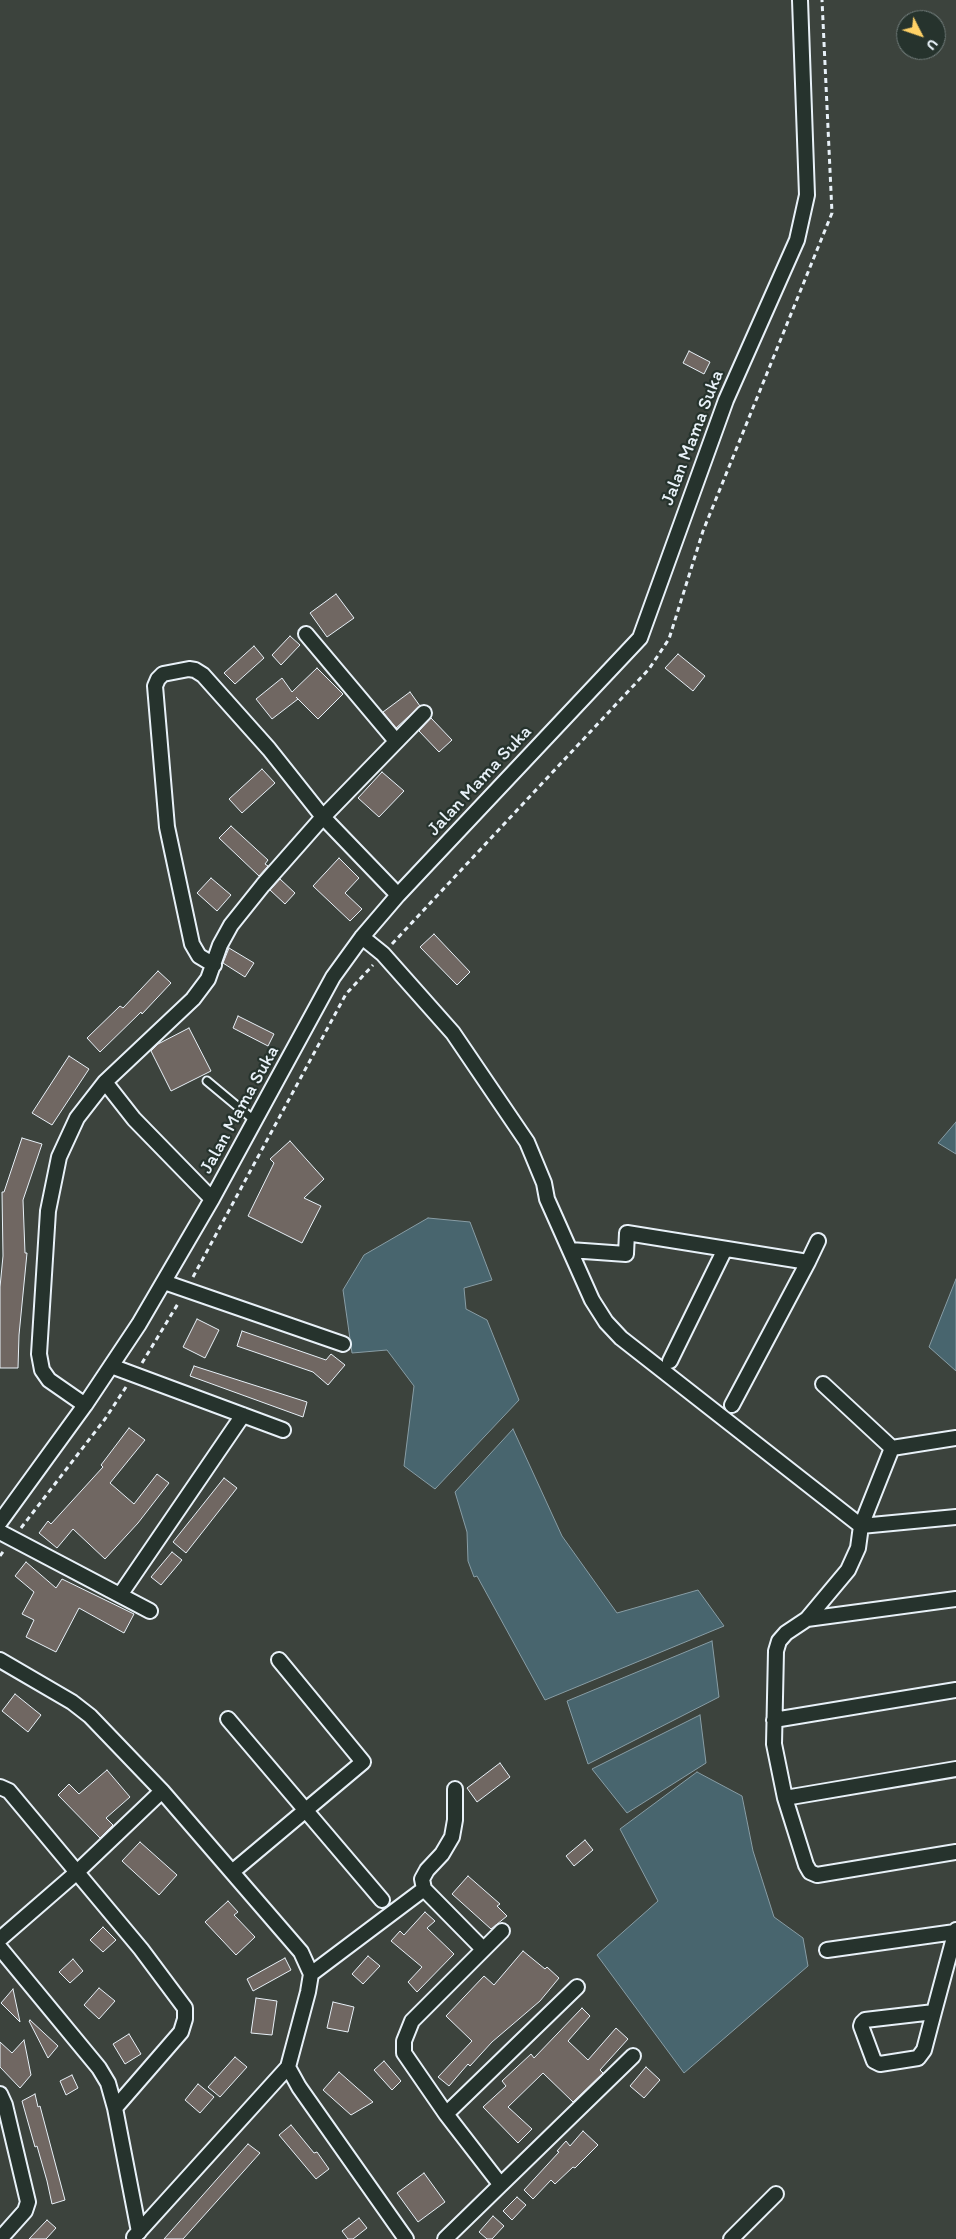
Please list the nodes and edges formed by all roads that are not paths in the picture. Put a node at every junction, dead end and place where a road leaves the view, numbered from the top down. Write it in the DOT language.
graph roads {
  1 [pos="800,0"];
  2 [pos="306,634"];
  3 [pos="424,713"];
  4 [pos="396,741"];
  5 [pos="322,817"];
  6 [pos="398,895"];
  7 [pos="362,937"];
  8 [pos="214,965"];
  9 [pos="207,1081"];
  10 [pos="105,1082"];
  11 [pos="255,1120"];
  12 [pos="212,1199"];
  13 [pos="818,1241"];
  14 [pos="725,1249"];
  15 [pos="570,1250"];
  16 [pos="808,1262"];
  17 [pos="164,1282"];
  18 [pos="343,1344"];
  19 [pos="670,1361"];
  20 [pos="111,1366"];
  21 [pos="823,1384"];
  22 [pos="85,1405"];
  23 [pos="732,1405"];
  24 [pos="243,1415"];
  25 [pos="283,1430"];
  26 [pos="956,1438"];
  27 [pos="892,1448"];
  28 [pos="956,1517"];
  29 [pos="0,1522"];
  30 [pos="861,1526"];
  31 [pos="0,1532"];
  32 [pos="120,1595"];
  33 [pos="956,1599"];
  34 [pos="150,1610"];
  35 [pos="807,1619"];
  36 [pos="0,1660"];
  37 [pos="279,1660"];
  38 [pos="956,1690"];
  39 [pos="228,1719"];
  40 [pos="774,1720"];
  41 [pos="956,1769"];
  42 [pos="0,1787"];
  43 [pos="455,1789"];
  44 [pos="162,1791"];
  45 [pos="785,1798"];
  46 [pos="306,1810"];
  47 [pos="956,1852"];
  48 [pos="232,1872"];
  49 [pos="76,1873"];
  50 [pos="424,1889"];
  51 [pos="382,1900"];
  52 [pos="502,1931"];
  53 [pos="956,1931"];
  54 [pos="0,1939"];
  55 [pos="0,1948"];
  56 [pos="483,1949"];
  57 [pos="827,1950"];
  58 [pos="311,1974"];
  59 [pos="577,1987"];
  60 [pos="934,2012"];
  61 [pos="634,2056"];
  62 [pos="288,2067"];
  63 [pos="2,2103"];
  64 [pos="115,2108"];
  65 [pos="446,2114"];
  66 [pos="500,2184"];
  67 [pos="776,2194"];
  68 [pos="136,2236"];
  69 [pos="0,2239"];
  70 [pos="406,2239"];
  71 [pos="445,2239"];
  72 [pos="731,2239"];
  1 -- 6 [label="street, Jalan Mama Suka"];
  2 -- 4 [label="street"];
  3 -- 4 [label="street"];
  4 -- 5 [label="street"];
  5 -- 6 [label="street"];
  5 -- 8 [label="street"];
  5 -- 8 [label="street"];
  6 -- 7 [label="street, Jalan Mama Suka"];
  7 -- 11 [label="street, Jalan Mama Suka"];
  7 -- 15 [label="street"];
  8 -- 10 [label="street"];
  9 -- 11 [label="lane"];
  10 -- 12 [label="street"];
  10 -- 22 [label="street"];
  11 -- 12 [label="street, Jalan Mama Suka"];
  12 -- 17 [label="street, Jalan Mama Suka"];
  13 -- 16 [label="street"];
  14 -- 15 [label="street"];
  14 -- 16 [label="street"];
  14 -- 19 [label="street"];
  15 -- 30 [label="street"];
  16 -- 23 [label="street"];
  17 -- 18 [label="street"];
  17 -- 20 [label="street, Jalan Mama Suka"];
  20 -- 22 [label="street, Jalan Mama Suka"];
  20 -- 24 [label="street"];
  21 -- 27 [label="street"];
  22 -- 29 [label="street, Jalan Mama Suka"];
  24 -- 25 [label="street"];
  24 -- 32 [label="street"];
  26 -- 27 [label="street"];
  27 -- 30 [label="street"];
  28 -- 30 [label="street"];
  30 -- 35 [label="street"];
  31 -- 32 [label="street"];
  32 -- 34 [label="street"];
  33 -- 35 [label="street"];
  35 -- 40 [label="street"];
  36 -- 44 [label="street"];
  37 -- 46 [label="street"];
  38 -- 40 [label="street"];
  39 -- 46 [label="street"];
  40 -- 45 [label="street"];
  41 -- 45 [label="street"];
  42 -- 49 [label="street"];
  43 -- 50 [label="street"];
  44 -- 48 [label="street"];
  44 -- 49 [label="street"];
  45 -- 47 [label="street"];
  46 -- 48 [label="street"];
  46 -- 51 [label="street"];
  48 -- 58 [label="street"];
  49 -- 54 [label="street"];
  49 -- 64 [label="street"];
  50 -- 56 [label="street"];
  50 -- 58 [label="street"];
  52 -- 56 [label="street"];
  53 -- 57 [label="street"];
  53 -- 60 [label="street"];
  55 -- 64 [label="street"];
  56 -- 65 [label="street"];
  58 -- 62 [label="street"];
  59 -- 65 [label="street"];
  60 -- 60 [label="street"];
  61 -- 66 [label="street"];
  62 -- 68 [label="street"];
  62 -- 70 [label="street"];
  63 -- 69 [label="street"];
  64 -- 68 [label="street"];
  65 -- 66 [label="street"];
  66 -- 71 [label="street"];
  67 -- 72 [label="street"];
}
